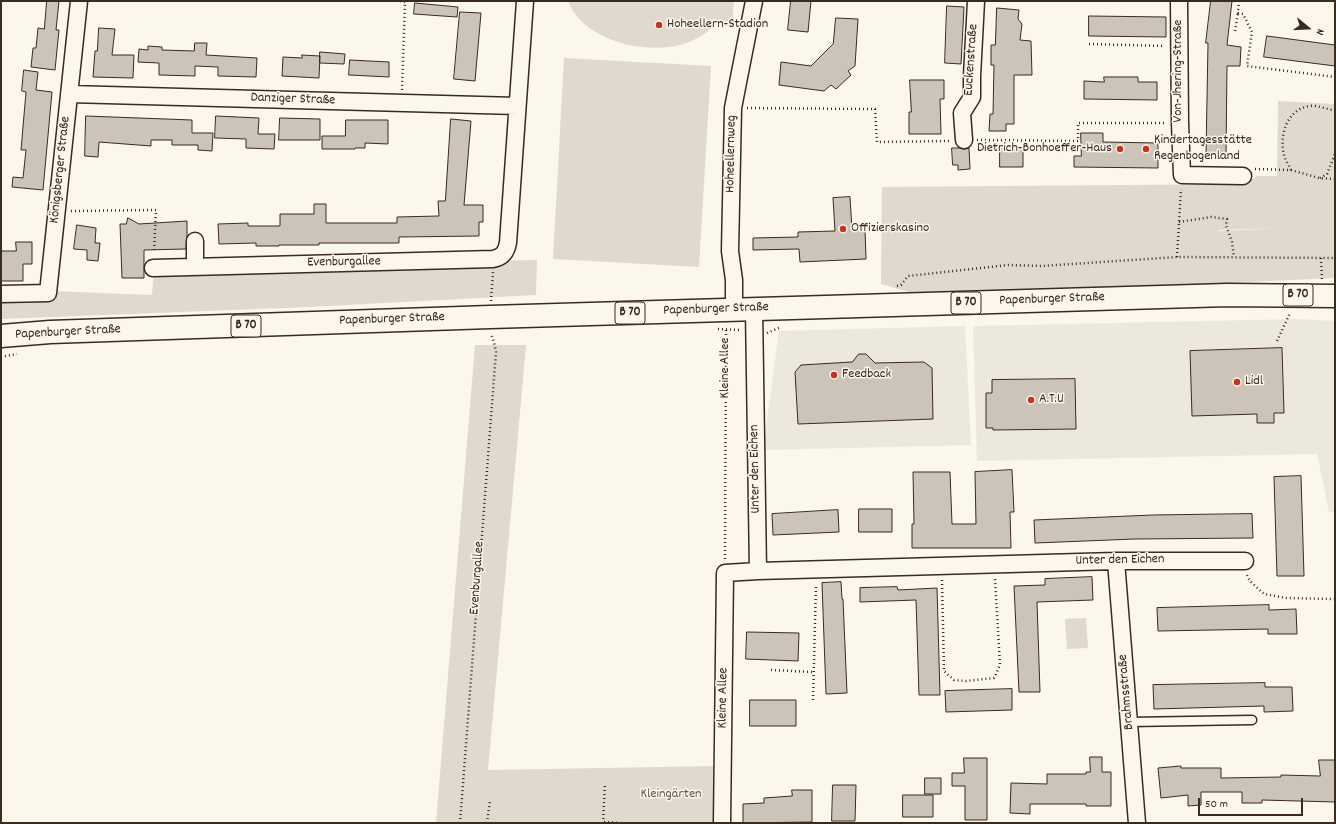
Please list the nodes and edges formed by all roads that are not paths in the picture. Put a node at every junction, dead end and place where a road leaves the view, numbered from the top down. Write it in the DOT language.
graph roads {
  1 [pos="79,1"];
  2 [pos="525,1"];
  3 [pos="754,1"];
  4 [pos="976,1"];
  5 [pos="1179,1"];
  6 [pos="69,94"];
  7 [pos="517,106"];
  8 [pos="964,140"];
  9 [pos="1243,176"];
  10 [pos="195,241"];
  11 [pos="195,267"];
  12 [pos="153,268"];
  13 [pos="1,294"];
  14 [pos="1335,296"];
  15 [pos="744,309"];
  16 [pos="1,336"];
  17 [pos="1116,561"];
  18 [pos="1242,561"];
  19 [pos="758,571"];
  20 [pos="1252,720"];
  21 [pos="1129,722"];
  22 [pos="722,823"];
  23 [pos="1137,823"];
  1 -- 6 [label="street, Königsberger Straße"];
  2 -- 7 [label="street"];
  3 -- 15 [label="street, Hoheellernweg"];
  4 -- 8 [label="street, Euckenstraße"];
  5 -- 9 [label="street, Von-Jhering-Straße"];
  6 -- 7 [label="street, Danziger Straße"];
  6 -- 13 [label="street, Königsberger Straße"];
  7 -- 11 [label="street, Evenburgallee"];
  10 -- 11 [label="street"];
  11 -- 12 [label="street, Evenburgallee"];
  14 -- 15 [label="main road, Papenburger Straße / B 70"];
  15 -- 16 [label="main road, Papenburger Straße / B 70"];
  15 -- 19 [label="street, Unter den Eichen"];
  17 -- 18 [label="street, Unter den Eichen"];
  17 -- 19 [label="street, Unter den Eichen"];
  17 -- 21 [label="street, Brahmsstraße"];
  19 -- 22 [label="street, Kleine Allee"];
  20 -- 21 [label="lane"];
  21 -- 23 [label="street, Brahmsstraße"];
}
